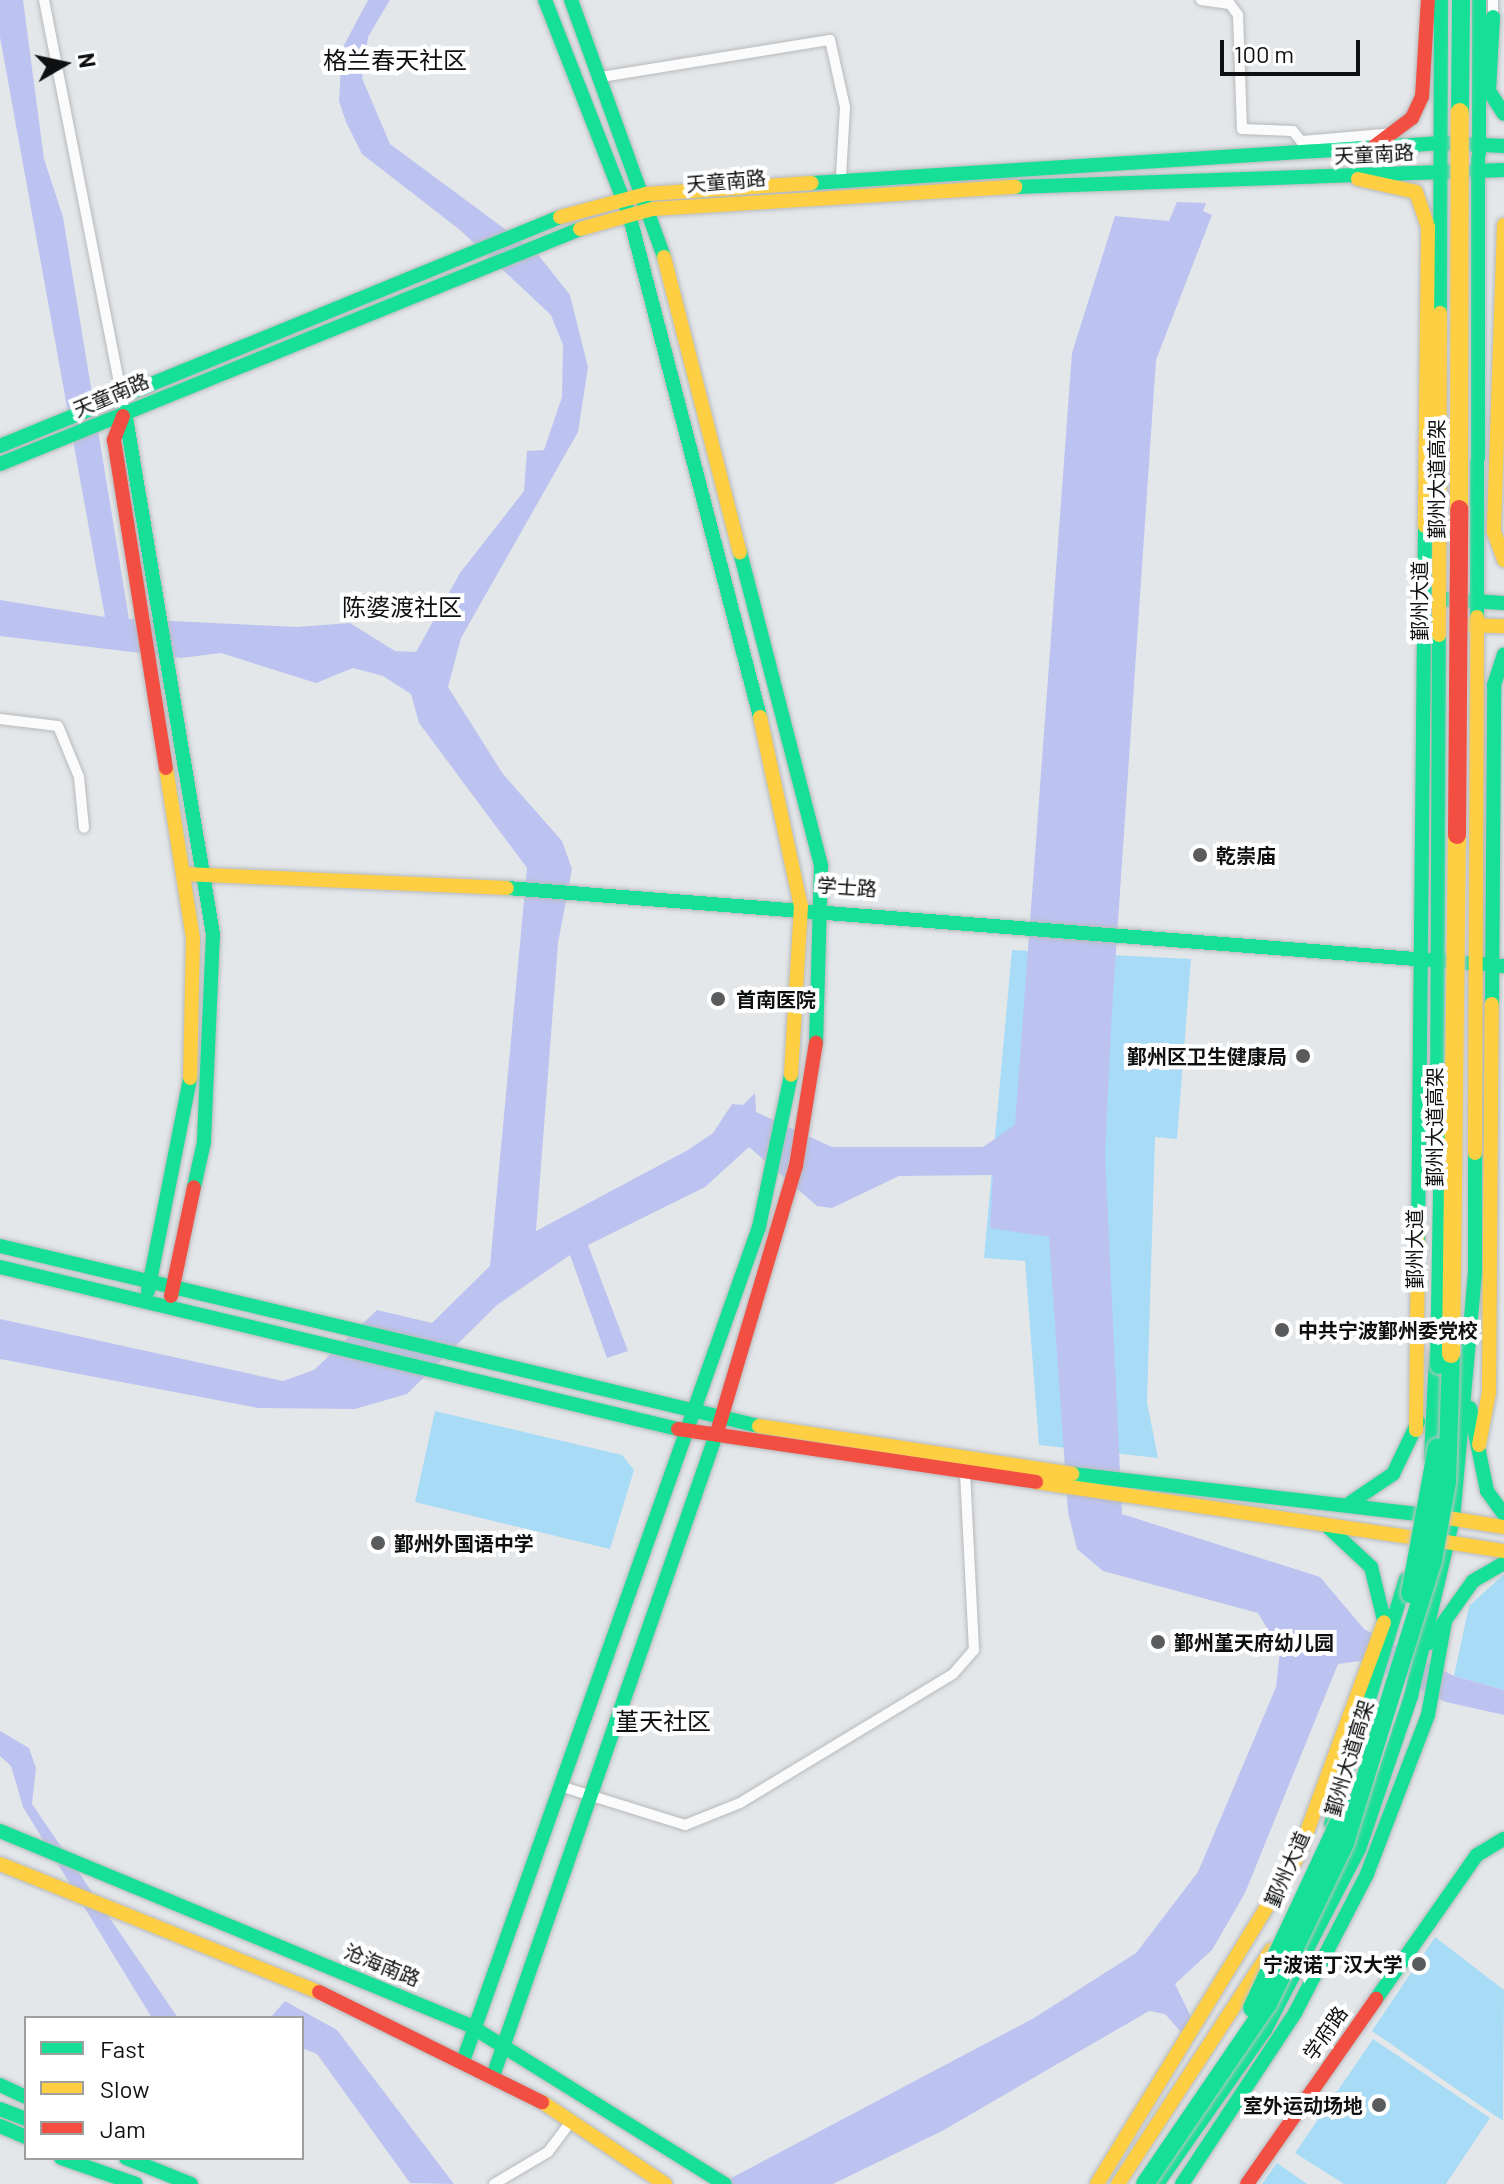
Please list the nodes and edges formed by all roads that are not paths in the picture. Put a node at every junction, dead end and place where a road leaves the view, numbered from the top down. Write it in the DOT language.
graph roads {
  1 [pos="44,0"];
  2 [pos="545,0"];
  3 [pos="571,0"];
  4 [pos="1201,0"];
  5 [pos="1461,0"];
  6 [pos="1437,3"];
  7 [pos="1486,8"];
  8 [pos="601,77"];
  9 [pos="1504,114"];
  10 [pos="1402,128"];
  11 [pos="1442,143"];
  12 [pos="1481,145"];
  13 [pos="1504,146"];
  14 [pos="1350,151"];
  15 [pos="1504,170"];
  16 [pos="1482,171"];
  17 [pos="1442,173"];
  18 [pos="841,177"];
  19 [pos="1350,178"];
  20 [pos="649,201"];
  21 [pos="626,207"];
  22 [pos="1504,225"];
  23 [pos="480,259"];
  24 [pos="120,409"];
  25 [pos="0,446"];
  26 [pos="0,464"];
  27 [pos="1504,560"];
  28 [pos="1441,599"];
  29 [pos="1475,601"];
  30 [pos="1504,603"];
  31 [pos="1441,624"];
  32 [pos="1474,625"];
  33 [pos="1504,626"];
  34 [pos="1504,655"];
  35 [pos="0,719"];
  36 [pos="84,828"];
  37 [pos="194,872"];
  38 [pos="801,906"];
  39 [pos="823,908"];
  40 [pos="1416,962"];
  41 [pos="1438,963"];
  42 [pos="1489,966"];
  43 [pos="0,1246"];
  44 [pos="0,1267"];
  45 [pos="151,1284"];
  46 [pos="172,1289"];
  47 [pos="143,1302"];
  48 [pos="168,1309"];
  49 [pos="331,1338"];
  50 [pos="1436,1368"];
  51 [pos="1467,1397"];
  52 [pos="689,1423"];
  53 [pos="718,1428"];
  54 [pos="1416,1430"];
  55 [pos="1479,1445"];
  56 [pos="965,1473"];
  57 [pos="1056,1479"];
  58 [pos="1136,1489"];
  59 [pos="1346,1504"];
  60 [pos="1420,1514"];
  61 [pos="1504,1514"];
  62 [pos="1453,1519"];
  63 [pos="1320,1522"];
  64 [pos="1504,1527"];
  65 [pos="1415,1538"];
  66 [pos="1447,1542"];
  67 [pos="1504,1551"];
  68 [pos="1504,1563"];
  69 [pos="1445,1620"];
  70 [pos="1384,1622"];
  71 [pos="1392,1643"];
  72 [pos="1422,1654"];
  73 [pos="560,1786"];
  74 [pos="589,1800"];
  75 [pos="0,1831"];
  76 [pos="1504,1839"];
  77 [pos="0,1864"];
  78 [pos="474,2028"];
  79 [pos="499,2043"];
  80 [pos="463,2061"];
  81 [pos="493,2076"];
  82 [pos="0,2085"];
  83 [pos="24,2096"];
  84 [pos="0,2109"];
  85 [pos="24,2118"];
  86 [pos="572,2120"];
  87 [pos="0,2126"];
  88 [pos="0,2135"];
  89 [pos="24,2136"];
  90 [pos="24,2144"];
  91 [pos="67,2160"];
  92 [pos="84,2160"];
  93 [pos="131,2160"];
  94 [pos="157,2160"];
  95 [pos="717,2179"];
  96 [pos="136,2184"];
  97 [pos="144,2184"];
  98 [pos="191,2184"];
  99 [pos="210,2184"];
  100 [pos="494,2184"];
  101 [pos="665,2184"];
  102 [pos="1097,2184"];
  103 [pos="1118,2184"];
  104 [pos="1134,2184"];
  105 [pos="1145,2184"];
  106 [pos="1157,2184"];
  107 [pos="1182,2184"];
  108 [pos="1247,2184"];
  1 -- 24 [label="street"];
  2 -- 21 [label="main road"];
  3 -- 8 [label="main road"];
  4 -- 10 [label="street"];
  5 -- 105 [label="main road, 鄞州大道高架, bridge"];
  6 -- 10 [label="main road"];
  6 -- 11 [label="main road, 鄞州大道"];
  6 -- 104 [label="main road, 鄞州大道高架, bridge"];
  7 -- 9 [label="main road"];
  7 -- 12 [label="main road"];
  8 -- 18 [label="street"];
  8 -- 20 [label="main road"];
  10 -- 14 [label="main road"];
  11 -- 12 [label="main road"];
  11 -- 14 [label="main road"];
  11 -- 17 [label="main road, 鄞州大道"];
  12 -- 13 [label="main road"];
  12 -- 16 [label="main road"];
  14 -- 18 [label="main road"];
  15 -- 16 [label="main road, 天童南路"];
  16 -- 17 [label="main road, 天童南路"];
  16 -- 29 [label="main road"];
  17 -- 19 [label="main road, 天童南路"];
  17 -- 28 [label="main road, 鄞州大道"];
  18 -- 20 [label="main road"];
  19 -- 20 [label="main road, 天童南路"];
  19 -- 40 [label="main road, 鄞州大道"];
  20 -- 21 [label="main road, 天童南路"];
  20 -- 39 [label="main road"];
  21 -- 23 [label="main road, 天童南路"];
  21 -- 23 [label="main road"];
  21 -- 38 [label="main road"];
  22 -- 27 [label="main road"];
  23 -- 24 [label="main road, 天童南路"];
  24 -- 25 [label="main road"];
  24 -- 26 [label="main road, 天童南路"];
  24 -- 37 [label="main road"];
  28 -- 29 [label="main road"];
  28 -- 31 [label="main road, 鄞州大道"];
  29 -- 30 [label="main road"];
  29 -- 32 [label="main road"];
  31 -- 32 [label="main road"];
  31 -- 41 [label="main road, 鄞州大道"];
  32 -- 33 [label="main road"];
  32 -- 42 [label="main road"];
  34 -- 42 [label="main road"];
  35 -- 36 [label="street"];
  37 -- 38 [label="main road, 学士路"];
  37 -- 45 [label="main road"];
  37 -- 46 [label="main road"];
  38 -- 39 [label="main road, 学士路"];
  38 -- 52 [label="main road"];
  39 -- 40 [label="main road, 学士路"];
  39 -- 53 [label="main road"];
  40 -- 41 [label="main road, 学士路"];
  40 -- 54 [label="main road, 鄞州大道"];
  41 -- 42 [label="main road, 学士路"];
  41 -- 50 [label="main road, 鄞州大道"];
  42 -- 51 [label="main road"];
  42 -- 55 [label="main road"];
  43 -- 45 [label="main road"];
  44 -- 47 [label="main road"];
  45 -- 46 [label="main road"];
  45 -- 47 [label="main road"];
  46 -- 48 [label="main road"];
  46 -- 49 [label="main road"];
  47 -- 48 [label="main road"];
  48 -- 49 [label="main road"];
  49 -- 52 [label="main road"];
  50 -- 54 [label="main road"];
  50 -- 60 [label="main road, 鄞州大道"];
  51 -- 55 [label="main road"];
  51 -- 62 [label="main road"];
  52 -- 53 [label="main road"];
  52 -- 73 [label="main road"];
  53 -- 56 [label="main road"];
  53 -- 57 [label="main road"];
  53 -- 74 [label="main road"];
  54 -- 59 [label="main road"];
  55 -- 61 [label="main road"];
  56 -- 57 [label="main road"];
  56 -- 74 [label="street"];
  57 -- 58 [label="main road"];
  58 -- 59 [label="main road"];
  58 -- 63 [label="main road"];
  59 -- 60 [label="main road"];
  60 -- 62 [label="main road"];
  60 -- 65 [label="main road, 鄞州大道"];
  62 -- 64 [label="main road"];
  62 -- 66 [label="main road"];
  63 -- 65 [label="main road"];
  63 -- 70 [label="main road"];
  65 -- 66 [label="main road"];
  65 -- 71 [label="main road, 鄞州大道"];
  66 -- 67 [label="main road"];
  66 -- 72 [label="main road"];
  68 -- 69 [label="main road"];
  69 -- 72 [label="main road"];
  69 -- 107 [label="main road"];
  70 -- 71 [label="main road"];
  70 -- 102 [label="main road, 鄞州大道"];
  71 -- 103 [label="main road, 鄞州大道"];
  72 -- 106 [label="main road"];
  73 -- 74 [label="street"];
  73 -- 78 [label="main road"];
  74 -- 79 [label="main road"];
  75 -- 78 [label="main road, 沧海南路"];
  76 -- 108 [label="main road, 学府路"];
  77 -- 80 [label="main road"];
  78 -- 79 [label="main road, 沧海南路"];
  78 -- 80 [label="main road"];
  79 -- 81 [label="main road"];
  79 -- 95 [label="main road, 沧海南路"];
  80 -- 81 [label="main road"];
  81 -- 86 [label="main road"];
  82 -- 83 [label="main road"];
  84 -- 85 [label="main road"];
  86 -- 100 [label="street"];
  86 -- 101 [label="main road"];
  87 -- 89 [label="main road"];
  88 -- 90 [label="main road"];
  91 -- 96 [label="main road"];
  92 -- 97 [label="main road"];
  93 -- 98 [label="main road"];
  94 -- 99 [label="main road"];
}
